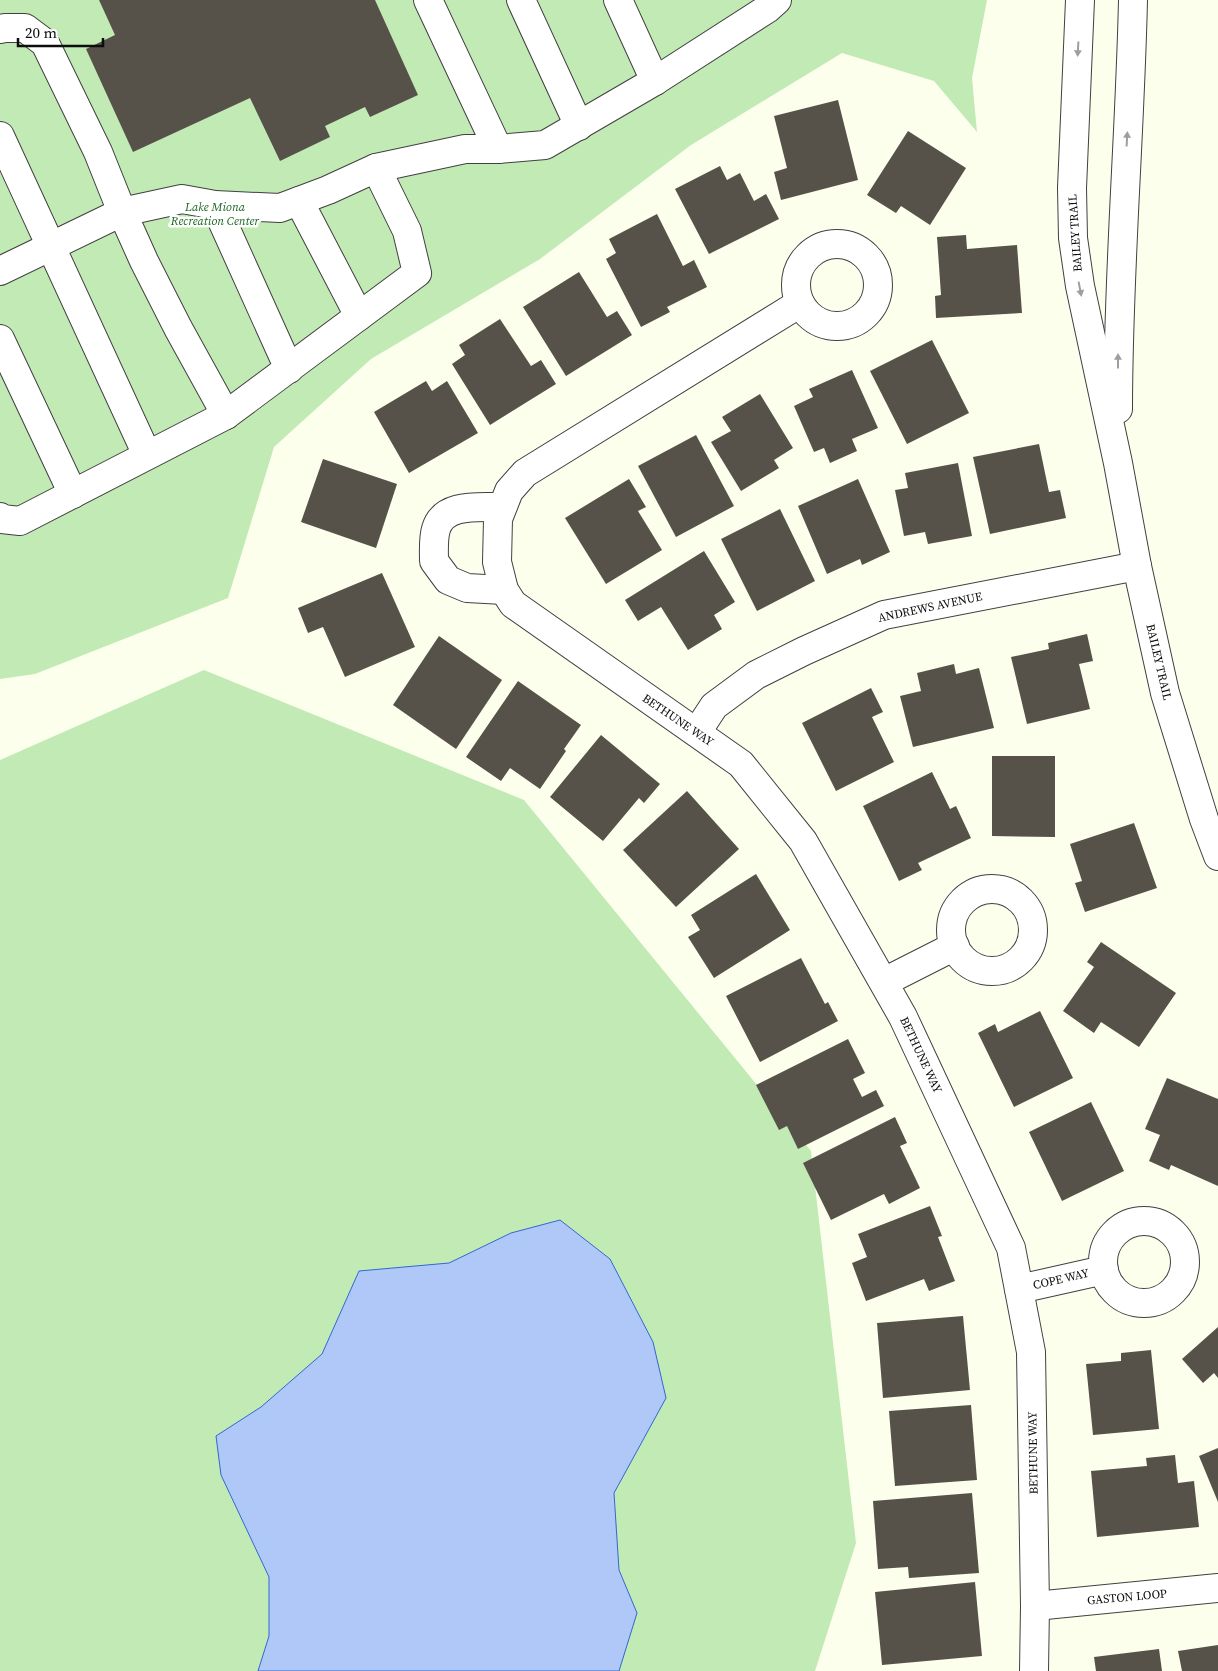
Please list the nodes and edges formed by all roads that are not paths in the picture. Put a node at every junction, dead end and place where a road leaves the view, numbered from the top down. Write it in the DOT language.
graph roads {
  1 [pos="428,0"];
  2 [pos="520,0"];
  3 [pos="618,0"];
  4 [pos="776,0"];
  5 [pos="1080,0"];
  6 [pos="1133,0"];
  7 [pos="0,29"];
  8 [pos="655,81"];
  9 [pos="578,126"];
  10 [pos="0,136"];
  11 [pos="498,149"];
  12 [pos="376,168"];
  13 [pos="299,201"];
  14 [pos="215,205"];
  15 [pos="122,212"];
  16 [pos="52,247"];
  17 [pos="0,271"];
  18 [pos="799,302"];
  19 [pos="359,316"];
  20 [pos="0,340"];
  21 [pos="289,369"];
  22 [pos="226,415"];
  23 [pos="147,455"];
  24 [pos="1118,463"];
  25 [pos="73,494"];
  26 [pos="502,507"];
  27 [pos="0,517"];
  28 [pos="1137,566"];
  29 [pos="504,590"];
  30 [pos="697,732"];
  31 [pos="1218,856"];
  32 [pos="955,946"];
  33 [pos="884,982"];
  34 [pos="1104,1270"];
  35 [pos="1019,1289"];
  36 [pos="1218,1588"];
  37 [pos="1035,1606"];
  38 [pos="1034,1671"];
  1 -- 11 [label="street"];
  2 -- 9 [label="street"];
  3 -- 8 [label="street"];
  4 -- 8 [label="street"];
  5 -- 24 [label="street, BAILEY TRAIL, one-way"];
  24 -- 6 [label="street, BAILEY TRAIL, one-way"];
  7 -- 15 [label="street"];
  8 -- 9 [label="street"];
  9 -- 11 [label="street"];
  10 -- 16 [label="street"];
  11 -- 12 [label="street"];
  12 -- 13 [label="street"];
  12 -- 19 [label="street"];
  13 -- 14 [label="street"];
  13 -- 19 [label="street"];
  14 -- 15 [label="street"];
  14 -- 21 [label="street"];
  15 -- 16 [label="street"];
  15 -- 22 [label="street"];
  16 -- 17 [label="street"];
  16 -- 23 [label="street"];
  18 -- 26 [label="street, BETHUNE WAY"];
  19 -- 21 [label="street"];
  20 -- 25 [label="street"];
  21 -- 22 [label="street"];
  22 -- 23 [label="street"];
  23 -- 25 [label="street"];
  24 -- 28 [label="street, BAILEY TRAIL"];
  25 -- 27 [label="street"];
  26 -- 29 [label="street, BETHUNE WAY"];
  26 -- 29 [label="street"];
  28 -- 30 [label="street, ANDREWS AVENUE"];
  28 -- 31 [label="street, BAILEY TRAIL"];
  29 -- 30 [label="street, BETHUNE WAY"];
  30 -- 33 [label="street, BETHUNE WAY"];
  32 -- 33 [label="street"];
  33 -- 35 [label="street, BETHUNE WAY"];
  34 -- 35 [label="street, COPE WAY"];
  35 -- 37 [label="street, BETHUNE WAY"];
  36 -- 37 [label="street, GASTON LOOP"];
  37 -- 38 [label="street, BETHUNE WAY"];
}
